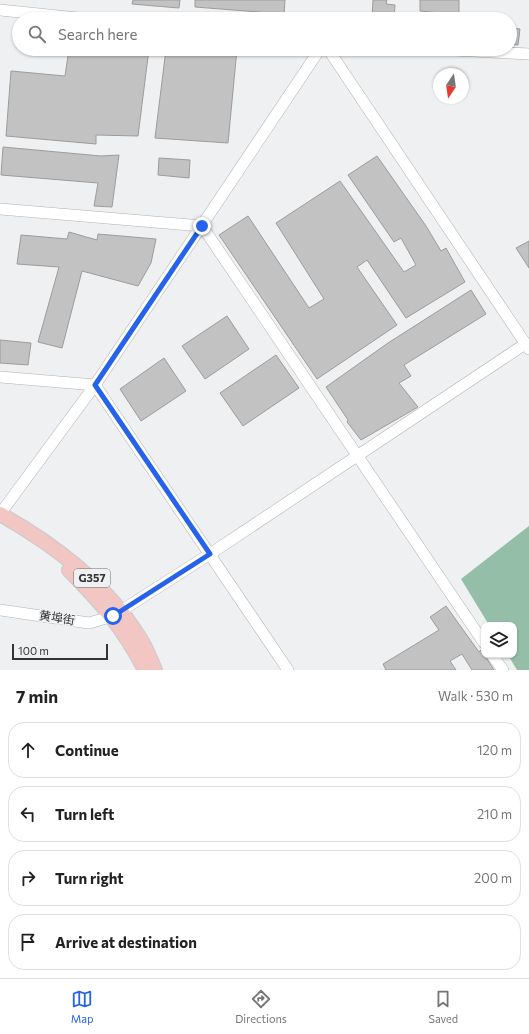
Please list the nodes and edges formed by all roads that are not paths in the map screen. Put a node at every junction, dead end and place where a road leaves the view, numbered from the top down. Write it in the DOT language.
graph roads {
  1 [pos="0,10"];
  2 [pos="19,12"];
  3 [pos="517,54"];
  4 [pos="528,55"];
  5 [pos="315,56"];
  6 [pos="333,56"];
  7 [pos="0,209"];
  8 [pos="202,226"];
  9 [pos="527,347"];
  10 [pos="0,377"];
  11 [pos="95,385"];
  12 [pos="357,456"];
  13 [pos="0,514"];
  14 [pos="0,525"];
  15 [pos="210,554"];
  16 [pos="0,610"];
  17 [pos="117,614"];
  18 [pos="481,639"];
  19 [pos="494,658"];
  20 [pos="145,670"];
  21 [pos="155,670"];
  22 [pos="288,670"];
  23 [pos="503,670"];
  1 -- 2 [label="street"];
  3 -- 4 [label="street"];
  5 -- 8 [label="street"];
  6 -- 9 [label="street"];
  7 -- 8 [label="street"];
  8 -- 11 [label="street"];
  8 -- 12 [label="street"];
  9 -- 12 [label="street, 黄埠街"];
  10 -- 11 [label="street"];
  11 -- 13 [label="street"];
  11 -- 15 [label="street"];
  12 -- 15 [label="street, 黄埠街"];
  12 -- 18 [label="street"];
  13 -- 17 [label="highway, G357"];
  14 -- 17 [label="highway, G357"];
  15 -- 17 [label="street, 黄埠街"];
  15 -- 22 [label="street"];
  16 -- 17 [label="street, 黄埠街"];
  17 -- 20 [label="highway, G357"];
  17 -- 21 [label="highway, G357"];
  19 -- 23 [label="street"];
}
